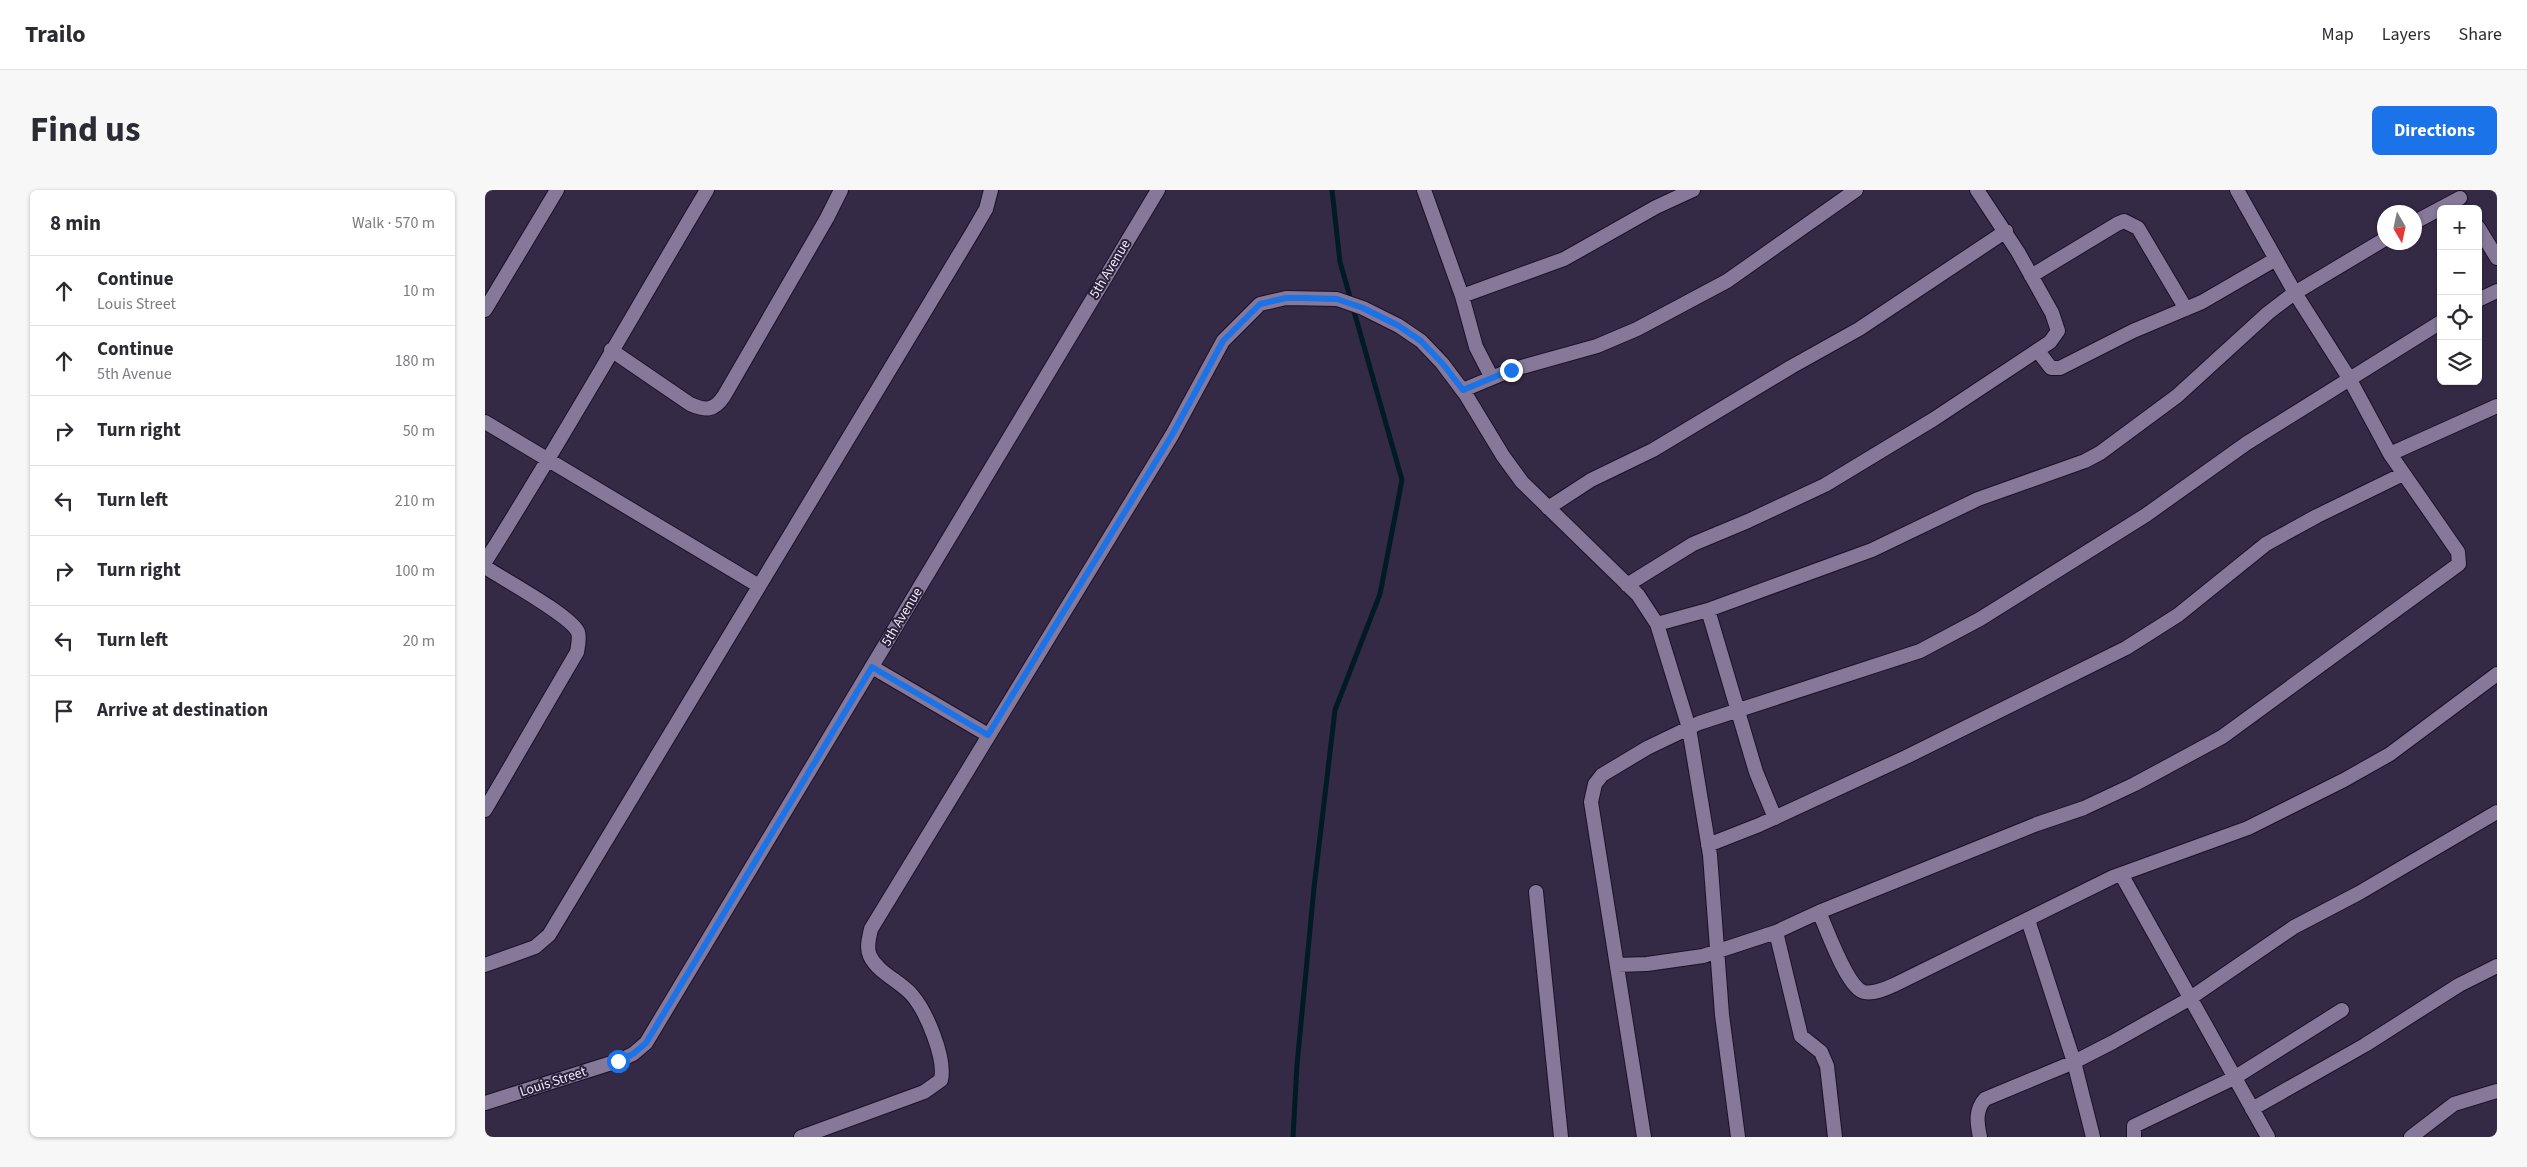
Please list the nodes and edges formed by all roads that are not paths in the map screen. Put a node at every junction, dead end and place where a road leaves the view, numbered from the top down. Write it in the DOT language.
graph roads {
  1 [pos="557,190"];
  2 [pos="707,190"];
  3 [pos="841,190"];
  4 [pos="991,190"];
  5 [pos="1158,190"];
  6 [pos="1424,190"];
  7 [pos="1693,190"];
  8 [pos="1856,190"];
  9 [pos="1977,190"];
  10 [pos="2237,190"];
  11 [pos="2461,199"];
  12 [pos="2422,218"];
  13 [pos="2006,231"];
  14 [pos="2482,234"];
  15 [pos="2377,244"];
  16 [pos="2497,258"];
  17 [pos="2276,259"];
  18 [pos="2031,276"];
  19 [pos="2497,291"];
  20 [pos="2295,293"];
  21 [pos="1462,296"];
  22 [pos="2482,298"];
  23 [pos="2186,309"];
  24 [pos="485,310"];
  25 [pos="2437,324"];
  26 [pos="611,350"];
  27 [pos="2038,351"];
  28 [pos="1492,378"];
  29 [pos="2349,378"];
  30 [pos="1463,390"];
  31 [pos="2497,406"];
  32 [pos="485,422"];
  33 [pos="2390,454"];
  34 [pos="549,460"];
  35 [pos="2403,474"];
  36 [pos="1548,508"];
  37 [pos="485,562"];
  38 [pos="485,567"];
  39 [pos="1627,585"];
  40 [pos="759,586"];
  41 [pos="1708,610"];
  42 [pos="1657,624"];
  43 [pos="872,667"];
  44 [pos="2497,674"];
  45 [pos="1738,710"];
  46 [pos="1689,728"];
  47 [pos="988,735"];
  48 [pos="485,810"];
  49 [pos="2497,812"];
  50 [pos="1775,818"];
  51 [pos="1708,845"];
  52 [pos="2121,874"];
  53 [pos="1536,892"];
  54 [pos="1819,912"];
  55 [pos="2028,920"];
  56 [pos="1776,932"];
  57 [pos="1717,952"];
  58 [pos="485,965"];
  59 [pos="1617,965"];
  60 [pos="2497,966"];
  61 [pos="2189,999"];
  62 [pos="2342,1010"];
  63 [pos="646,1043"];
  64 [pos="2074,1062"];
  65 [pos="2234,1078"];
  66 [pos="2497,1092"];
  67 [pos="485,1104"];
  68 [pos="2252,1109"];
  69 [pos="801,1137"];
  70 [pos="1561,1137"];
  71 [pos="1644,1137"];
  72 [pos="1738,1137"];
  73 [pos="1835,1137"];
  74 [pos="1981,1137"];
  75 [pos="2093,1137"];
  76 [pos="2134,1137"];
  77 [pos="2268,1137"];
  78 [pos="2411,1137"];
  1 -- 24 [label="street"];
  2 -- 26 [label="street"];
  3 -- 26 [label="street"];
  4 -- 40 [label="street"];
  5 -- 43 [label="street, 5th Avenue"];
  6 -- 21 [label="street"];
  7 -- 21 [label="street"];
  8 -- 28 [label="street"];
  9 -- 13 [label="street"];
  10 -- 17 [label="street"];
  11 -- 12 [label="street"];
  13 -- 18 [label="street"];
  13 -- 36 [label="street"];
  14 -- 16 [label="street"];
  15 -- 20 [label="street"];
  17 -- 20 [label="street"];
  17 -- 23 [label="street"];
  18 -- 23 [label="street"];
  18 -- 27 [label="street"];
  19 -- 22 [label="street"];
  20 -- 29 [label="street"];
  20 -- 41 [label="street"];
  21 -- 28 [label="street"];
  23 -- 27 [label="street"];
  25 -- 29 [label="street"];
  26 -- 34 [label="street"];
  27 -- 39 [label="street"];
  28 -- 30 [label="street"];
  29 -- 33 [label="street"];
  29 -- 45 [label="street"];
  30 -- 36 [label="street"];
  30 -- 47 [label="street"];
  31 -- 33 [label="street"];
  32 -- 34 [label="street"];
  33 -- 35 [label="street"];
  34 -- 37 [label="street"];
  34 -- 40 [label="street"];
  35 -- 50 [label="street"];
  35 -- 54 [label="street"];
  36 -- 39 [label="street"];
  38 -- 48 [label="street"];
  39 -- 42 [label="street"];
  40 -- 58 [label="street"];
  41 -- 42 [label="street"];
  41 -- 45 [label="street"];
  42 -- 46 [label="street"];
  43 -- 47 [label="street"];
  43 -- 63 [label="street, 5th Avenue"];
  44 -- 52 [label="street"];
  45 -- 46 [label="street"];
  45 -- 50 [label="street"];
  46 -- 51 [label="street"];
  46 -- 59 [label="street"];
  47 -- 69 [label="street"];
  49 -- 61 [label="street"];
  50 -- 51 [label="street"];
  51 -- 57 [label="street"];
  52 -- 55 [label="street"];
  52 -- 61 [label="street"];
  53 -- 70 [label="street"];
  54 -- 55 [label="street"];
  54 -- 56 [label="street"];
  55 -- 64 [label="street"];
  56 -- 57 [label="street"];
  56 -- 73 [label="street"];
  57 -- 59 [label="street"];
  57 -- 72 [label="street"];
  59 -- 71 [label="street"];
  60 -- 68 [label="street"];
  61 -- 64 [label="street"];
  61 -- 65 [label="street"];
  62 -- 65 [label="street"];
  63 -- 67 [label="street, Louis Street"];
  64 -- 74 [label="street"];
  64 -- 75 [label="street"];
  65 -- 68 [label="street"];
  65 -- 76 [label="street"];
  66 -- 78 [label="street"];
  68 -- 77 [label="street"];
}
